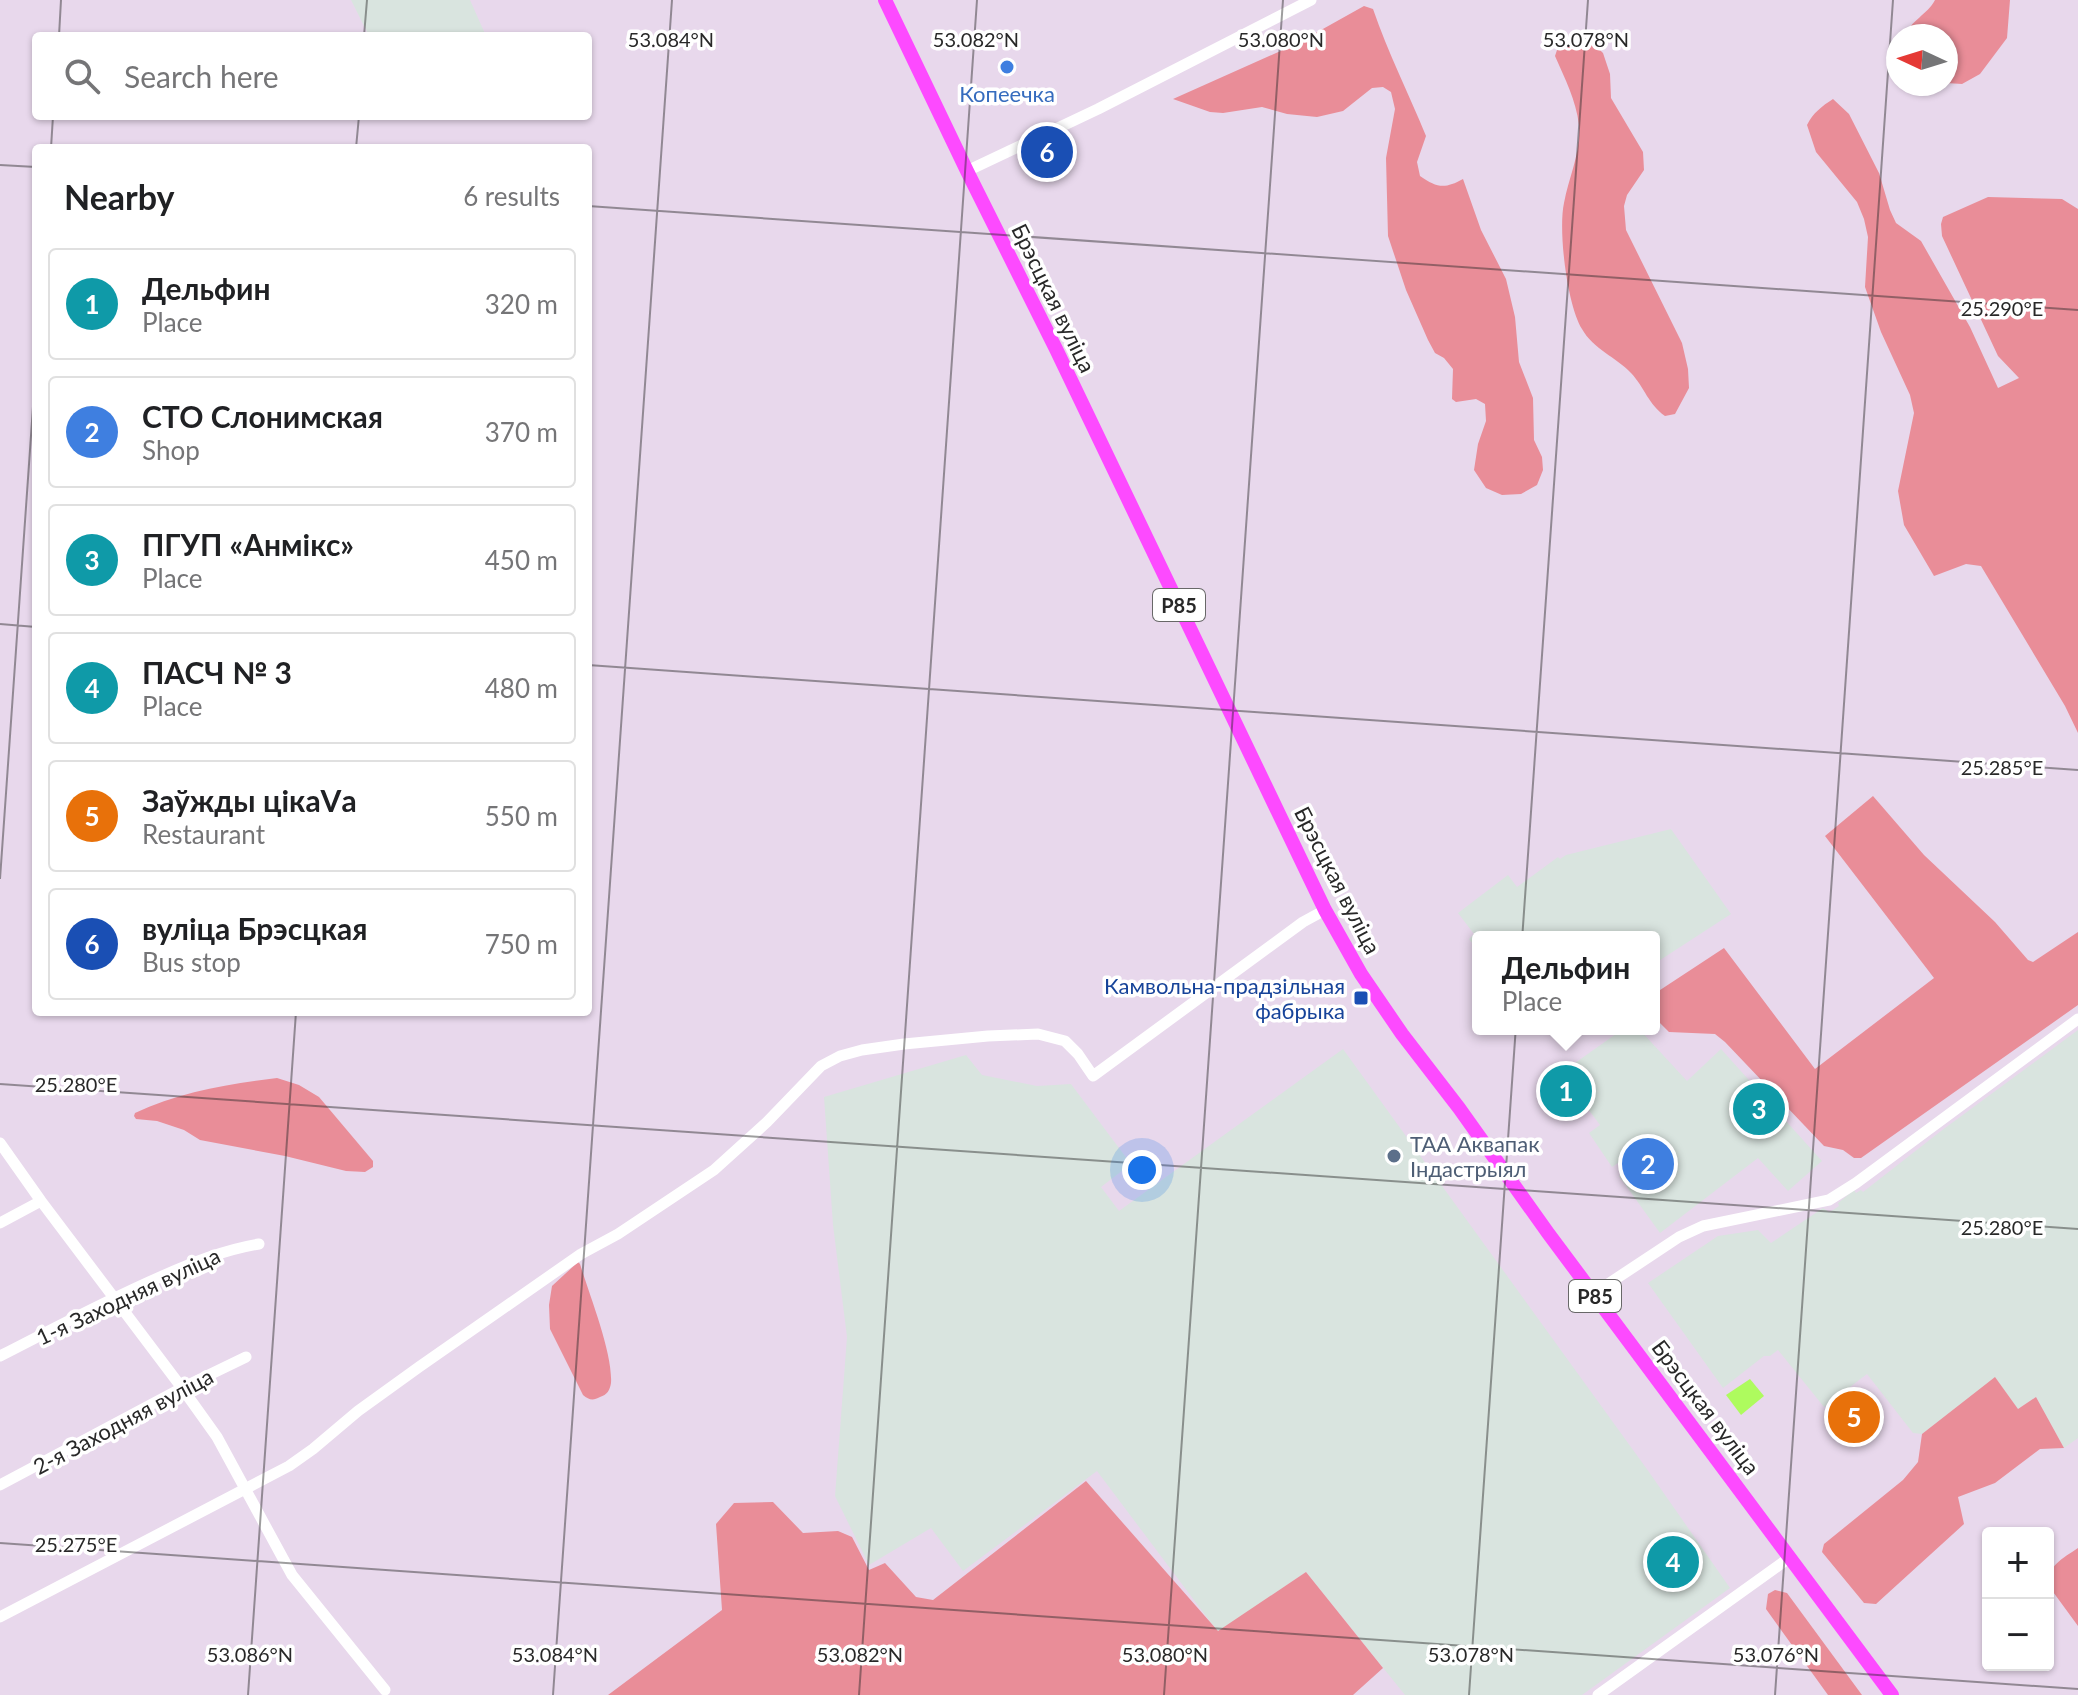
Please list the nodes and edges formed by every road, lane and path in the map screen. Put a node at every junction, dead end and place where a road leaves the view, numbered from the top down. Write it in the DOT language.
graph roads {
  1 [pos="885,0"];
  2 [pos="1311,0"];
  3 [pos="967,171"];
  4 [pos="1325,910"];
  5 [pos="2078,1019"];
  6 [pos="0,1143"];
  7 [pos="41,1201"];
  8 [pos="0,1223"];
  9 [pos="259,1244"];
  10 [pos="1593,1294"];
  11 [pos="114,1297"];
  12 [pos="0,1356"];
  13 [pos="246,1357"];
  14 [pos="182,1388"];
  15 [pos="0,1485"];
  16 [pos="244,1490"];
  17 [pos="1789,1558"];
  18 [pos="0,1617"];
  19 [pos="385,1690"];
  20 [pos="1598,1695"];
  21 [pos="1892,1695"];
  1 -- 3 [label="main road, Брэсцкая вуліца / Р85"];
  2 -- 3 [label="street"];
  3 -- 4 [label="main road, Брэсцкая вуліца / Р85"];
  4 -- 10 [label="main road, Брэсцкая вуліца / Р85"];
  4 -- 16 [label="street"];
  5 -- 10 [label="street"];
  6 -- 7 [label="street"];
  7 -- 8 [label="street"];
  7 -- 11 [label="street"];
  9 -- 11 [label="street, 1-я Заходняя вуліца"];
  10 -- 17 [label="main road, Брэсцкая вуліца / Р85"];
  11 -- 12 [label="street, 1-я Заходняя вуліца"];
  11 -- 14 [label="street"];
  13 -- 14 [label="street, 2-я Заходняя вуліца"];
  14 -- 15 [label="street, 2-я Заходняя вуліца"];
  14 -- 16 [label="street"];
  16 -- 18 [label="street"];
  16 -- 19 [label="street"];
  17 -- 20 [label="street"];
  17 -- 21 [label="main road, Брэсцкая вуліца / Р85"];
}
